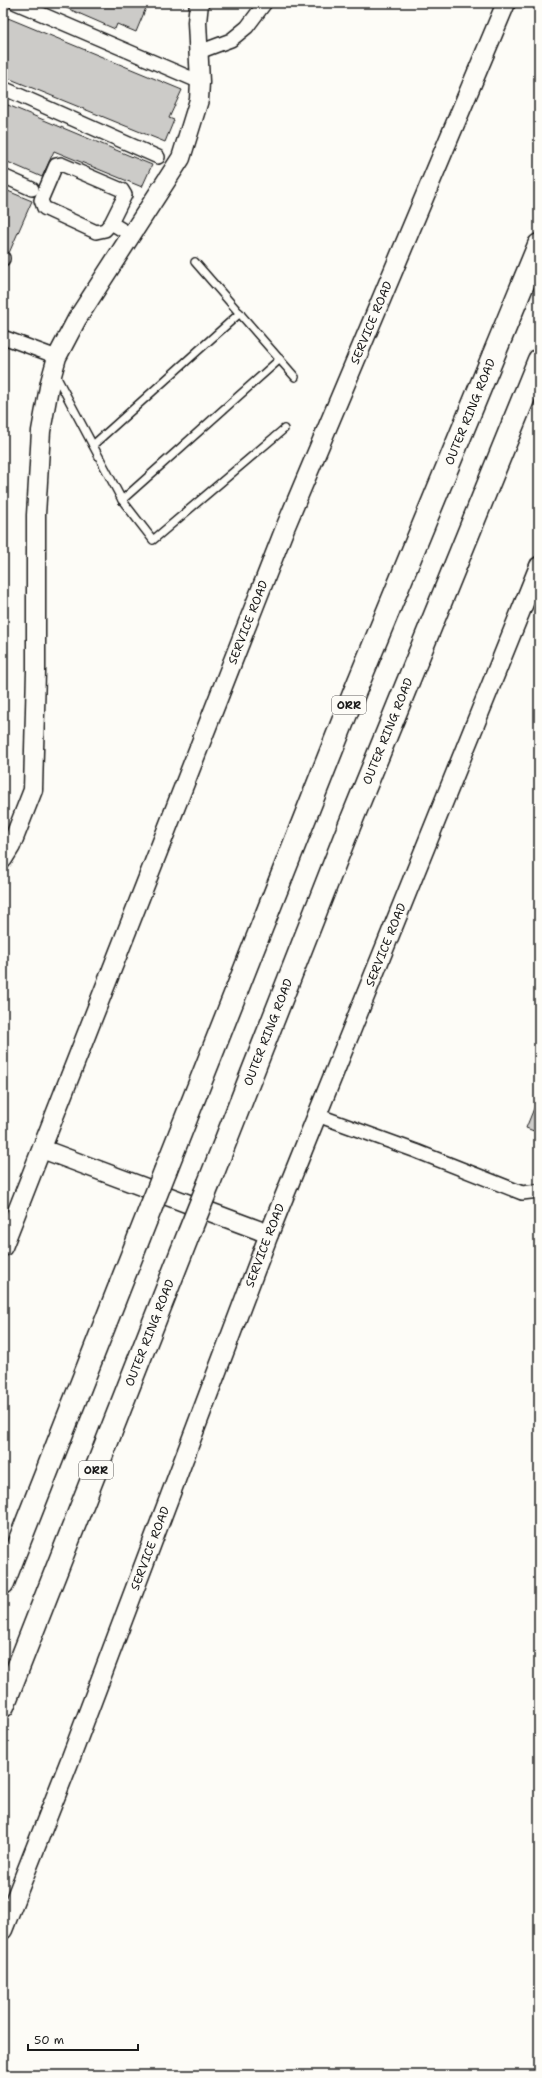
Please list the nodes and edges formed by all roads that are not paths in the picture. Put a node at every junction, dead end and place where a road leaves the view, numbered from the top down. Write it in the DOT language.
graph roads {
  1 [pos="16,3"];
  2 [pos="198,3"];
  3 [pos="265,3"];
  4 [pos="506,3"];
  5 [pos="199,52"];
  6 [pos="200,82"];
  7 [pos="3,88"];
  8 [pos="158,157"];
  9 [pos="3,176"];
  10 [pos="32,189"];
  11 [pos="111,223"];
  12 [pos="131,236"];
  13 [pos="539,245"];
  14 [pos="194,262"];
  15 [pos="240,313"];
  16 [pos="3,337"];
  17 [pos="280,358"];
  18 [pos="539,360"];
  19 [pos="55,364"];
  20 [pos="295,377"];
  21 [pos="284,429"];
  22 [pos="93,445"];
  23 [pos="122,500"];
  24 [pos="539,566"];
  25 [pos="3,859"];
  26 [pos="317,1115"];
  27 [pos="42,1149"];
  28 [pos="539,1191"];
  29 [pos="268,1234"];
  30 [pos="3,1247"];
  31 [pos="3,1584"];
  32 [pos="3,1706"];
  33 [pos="3,1930"];
  1 -- 6 [label="street"];
  2 -- 5 [label="main road"];
  3 -- 5 [label="street"];
  4 -- 27 [label="main road, SERVICE ROAD"];
  5 -- 6 [label="main road"];
  6 -- 12 [label="main road"];
  7 -- 8 [label="street"];
  9 -- 10 [label="street"];
  11 -- 11 [label="street"];
  11 -- 12 [label="street"];
  12 -- 19 [label="main road"];
  13 -- 31 [label="highway, OUTER RING ROAD / ORR, bridge"];
  14 -- 15 [label="lane"];
  15 -- 17 [label="lane"];
  15 -- 22 [label="lane"];
  16 -- 19 [label="street"];
  17 -- 20 [label="lane"];
  17 -- 23 [label="lane"];
  18 -- 32 [label="highway, OUTER RING ROAD / ORR, bridge"];
  19 -- 22 [label="lane"];
  19 -- 25 [label="main road"];
  21 -- 23 [label="lane"];
  22 -- 23 [label="lane"];
  24 -- 26 [label="main road, SERVICE ROAD"];
  26 -- 28 [label="street"];
  26 -- 29 [label="main road, SERVICE ROAD"];
  27 -- 29 [label="main road"];
  27 -- 30 [label="main road, SERVICE ROAD"];
  29 -- 33 [label="main road, SERVICE ROAD"];
}
